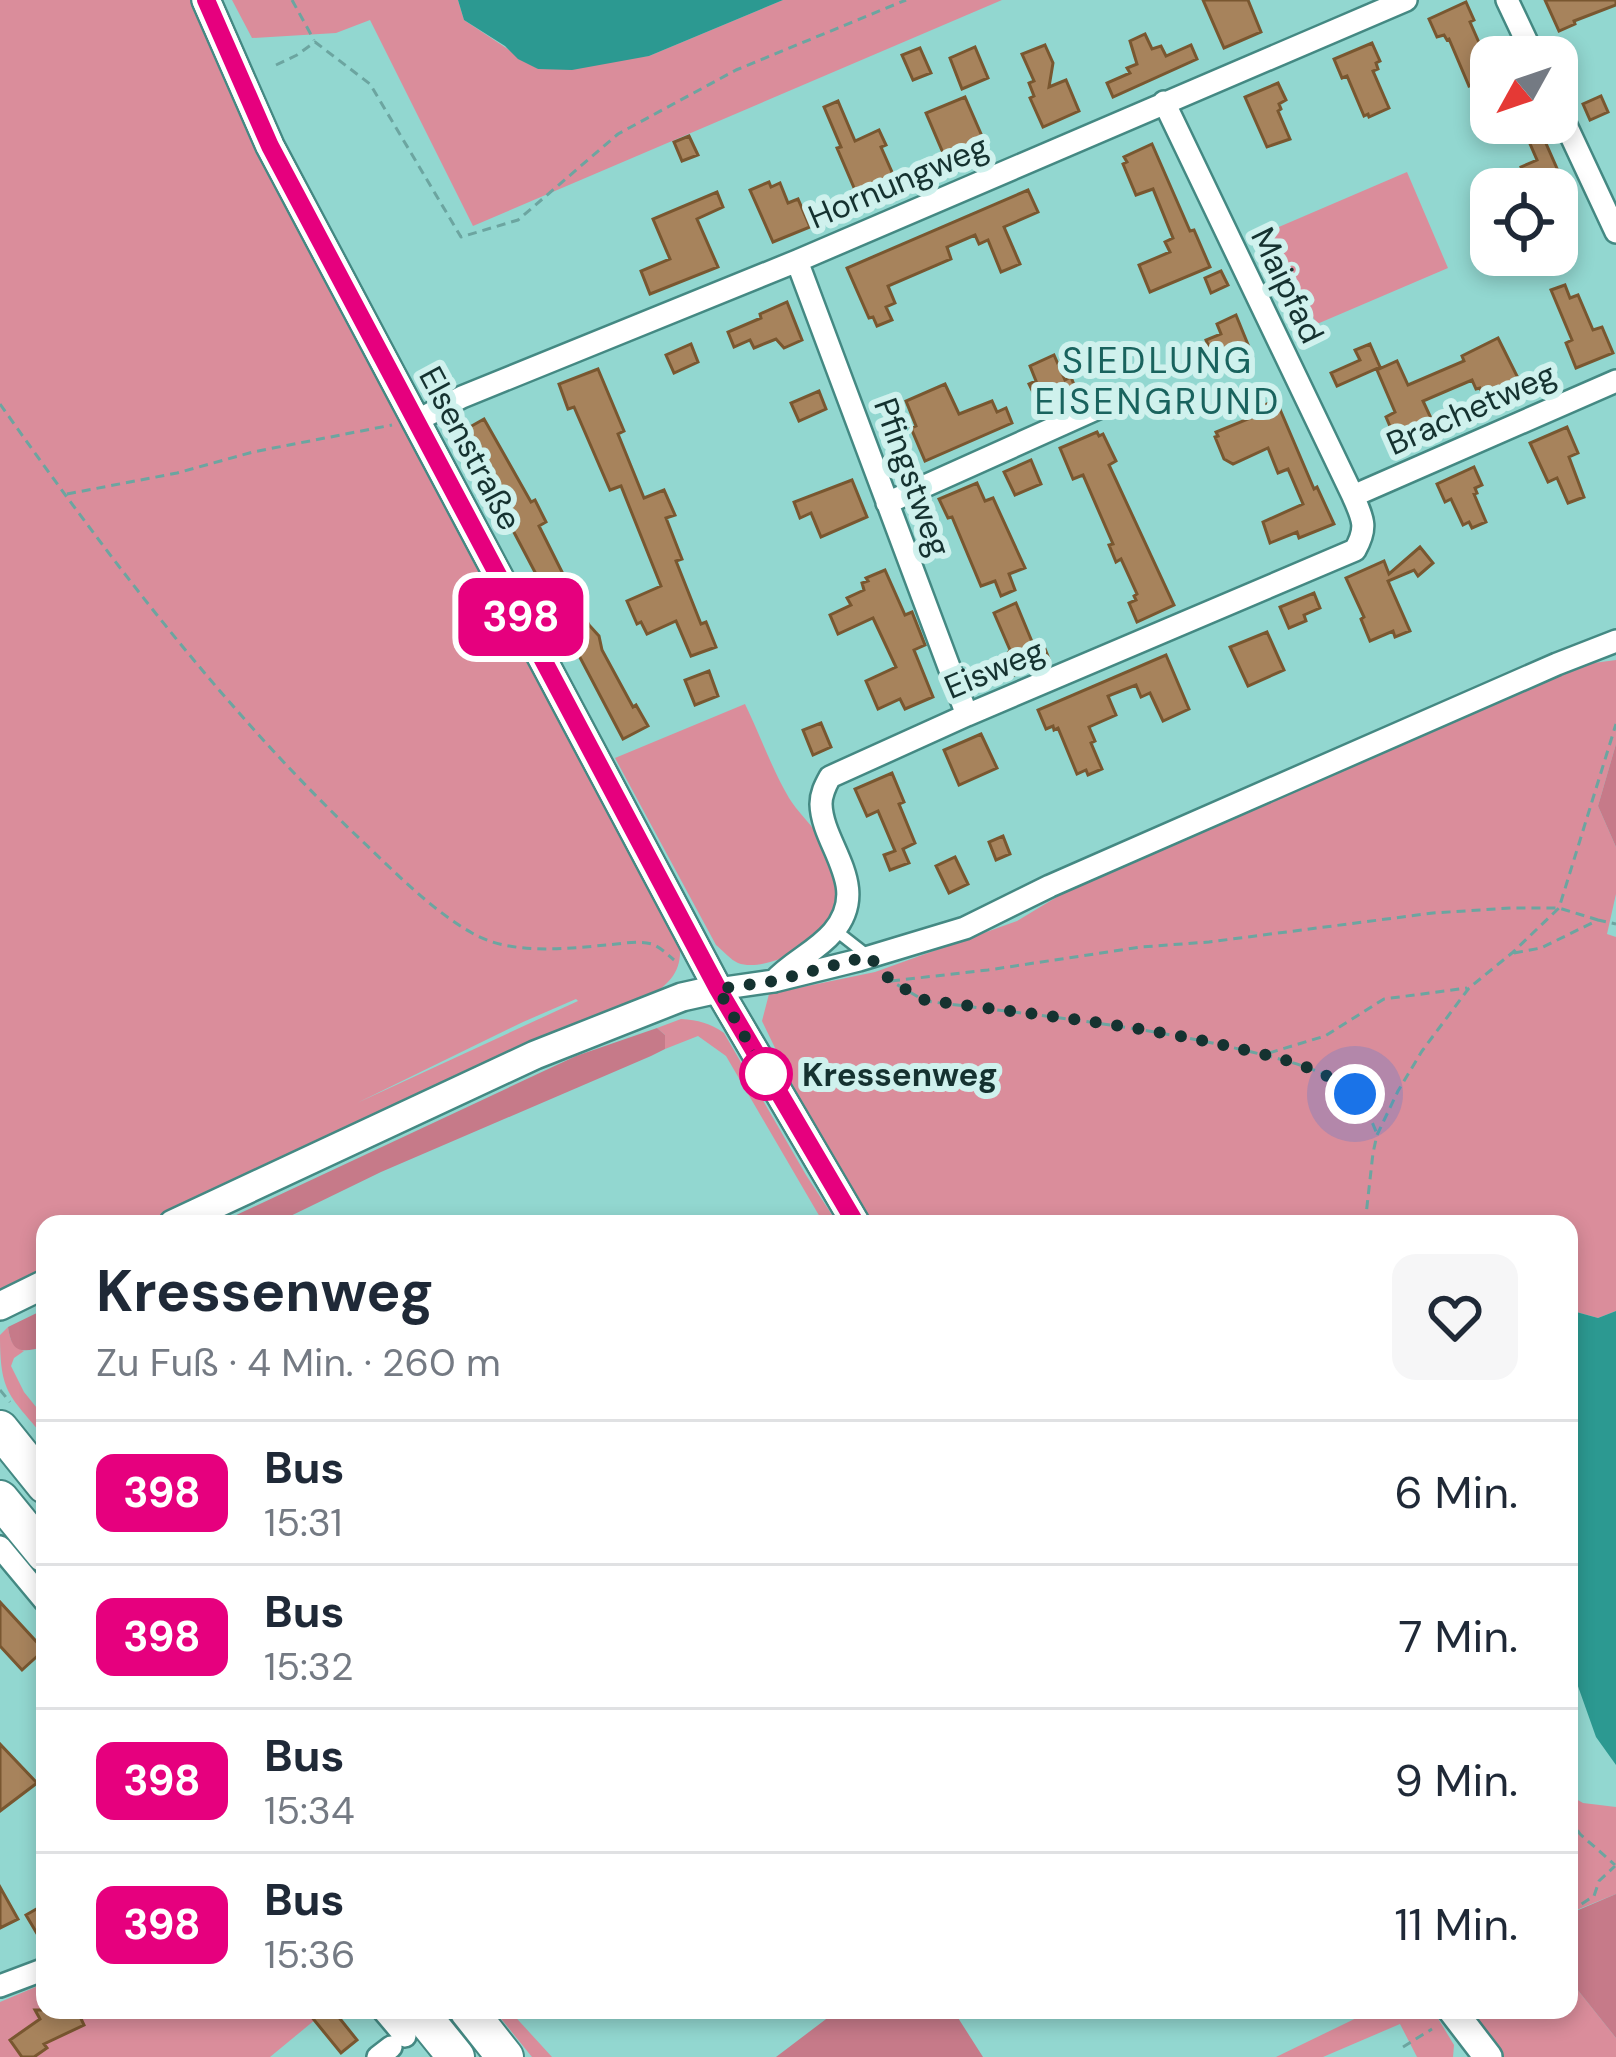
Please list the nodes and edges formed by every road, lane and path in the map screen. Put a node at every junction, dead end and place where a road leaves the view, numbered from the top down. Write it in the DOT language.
graph roads {
  1 [pos="206,0"];
  2 [pos="292,0"];
  3 [pos="907,0"];
  4 [pos="1406,0"];
  5 [pos="1507,0"];
  6 [pos="1524,36"];
  7 [pos="315,42"];
  8 [pos="276,65"];
  9 [pos="1164,102"];
  10 [pos="1575,144"];
  11 [pos="1616,232"];
  12 [pos="797,261"];
  13 [pos="1616,381"];
  14 [pos="1114,401"];
  15 [pos="0,404"];
  16 [pos="416,421"];
  17 [pos="65,494"];
  18 [pos="1353,496"];
  19 [pos="887,503"];
  20 [pos="1616,641"];
  21 [pos="967,716"];
  22 [pos="1616,724"];
  23 [pos="1559,908"];
  24 [pos="1598,920"];
  25 [pos="1616,924"];
  26 [pos="835,930"];
  27 [pos="1512,953"];
  28 [pos="869,956"];
  29 [pos="676,961"];
  30 [pos="774,981"];
  31 [pos="891,981"];
  32 [pos="1468,988"];
  33 [pos="718,989"];
  34 [pos="1263,1054"];
  35 [pos="1377,1135"];
  36 [pos="192,1215"];
  37 [pos="851,1215"];
  38 [pos="1366,1215"];
  39 [pos="36,1288"];
  40 [pos="0,1306"];
  41 [pos="0,1429"];
  42 [pos="36,1474"];
  43 [pos="0,1499"];
  44 [pos="36,1543"];
  45 [pos="0,1547"];
  46 [pos="36,1590"];
  47 [pos="1578,1831"];
  48 [pos="1616,1866"];
  49 [pos="1578,1906"];
  50 [pos="36,1972"];
  51 [pos="0,1986"];
  52 [pos="442,2019"];
  53 [pos="475,2019"];
  54 [pos="1443,2019"];
  55 [pos="1458,2019"];
  56 [pos="407,2030"];
  57 [pos="1403,2047"];
  58 [pos="1486,2056"];
  59 [pos="456,2057"];
  60 [pos="506,2057"];
  1 -- 16 [label="street, Elsenstraße"];
  2 -- 7 [label="path"];
  3 -- 7 [label="path"];
  4 -- 9 [label="street, Hornungweg"];
  5 -- 6 [label="street"];
  7 -- 8 [label="path"];
  9 -- 12 [label="street, Hornungweg"];
  9 -- 18 [label="street, Maipfad"];
  10 -- 11 [label="street"];
  12 -- 16 [label="street, Hornungweg"];
  12 -- 19 [label="street, Pfingstweg"];
  13 -- 18 [label="street, Brachetweg"];
  14 -- 19 [label="street"];
  15 -- 17 [label="path"];
  16 -- 17 [label="path"];
  16 -- 33 [label="street, Elsenstraße"];
  17 -- 29 [label="path"];
  18 -- 21 [label="street, Eisweg"];
  19 -- 21 [label="street, Pfingstweg"];
  20 -- 28 [label="street"];
  21 -- 26 [label="street, Eisweg"];
  22 -- 23 [label="path"];
  23 -- 24 [label="path"];
  23 -- 27 [label="path"];
  23 -- 31 [label="path"];
  24 -- 25 [label="path"];
  24 -- 27 [label="path"];
  26 -- 28 [label="lane"];
  26 -- 30 [label="street"];
  27 -- 32 [label="path"];
  28 -- 30 [label="street"];
  28 -- 31 [label="path"];
  30 -- 33 [label="street"];
  31 -- 34 [label="path"];
  32 -- 34 [label="path"];
  32 -- 35 [label="path"];
  33 -- 36 [label="street"];
  33 -- 37 [label="street, Elsenstraße"];
  34 -- 35 [label="path"];
  35 -- 38 [label="path"];
  39 -- 40 [label="street"];
  41 -- 42 [label="main road"];
  43 -- 44 [label="main road"];
  45 -- 46 [label="street"];
  47 -- 48 [label="path"];
  48 -- 49 [label="path"];
  50 -- 51 [label="street"];
  52 -- 56 [label="lane"];
  53 -- 60 [label="main road"];
  54 -- 57 [label="path"];
  55 -- 58 [label="street"];
  56 -- 59 [label="main road"];
}
